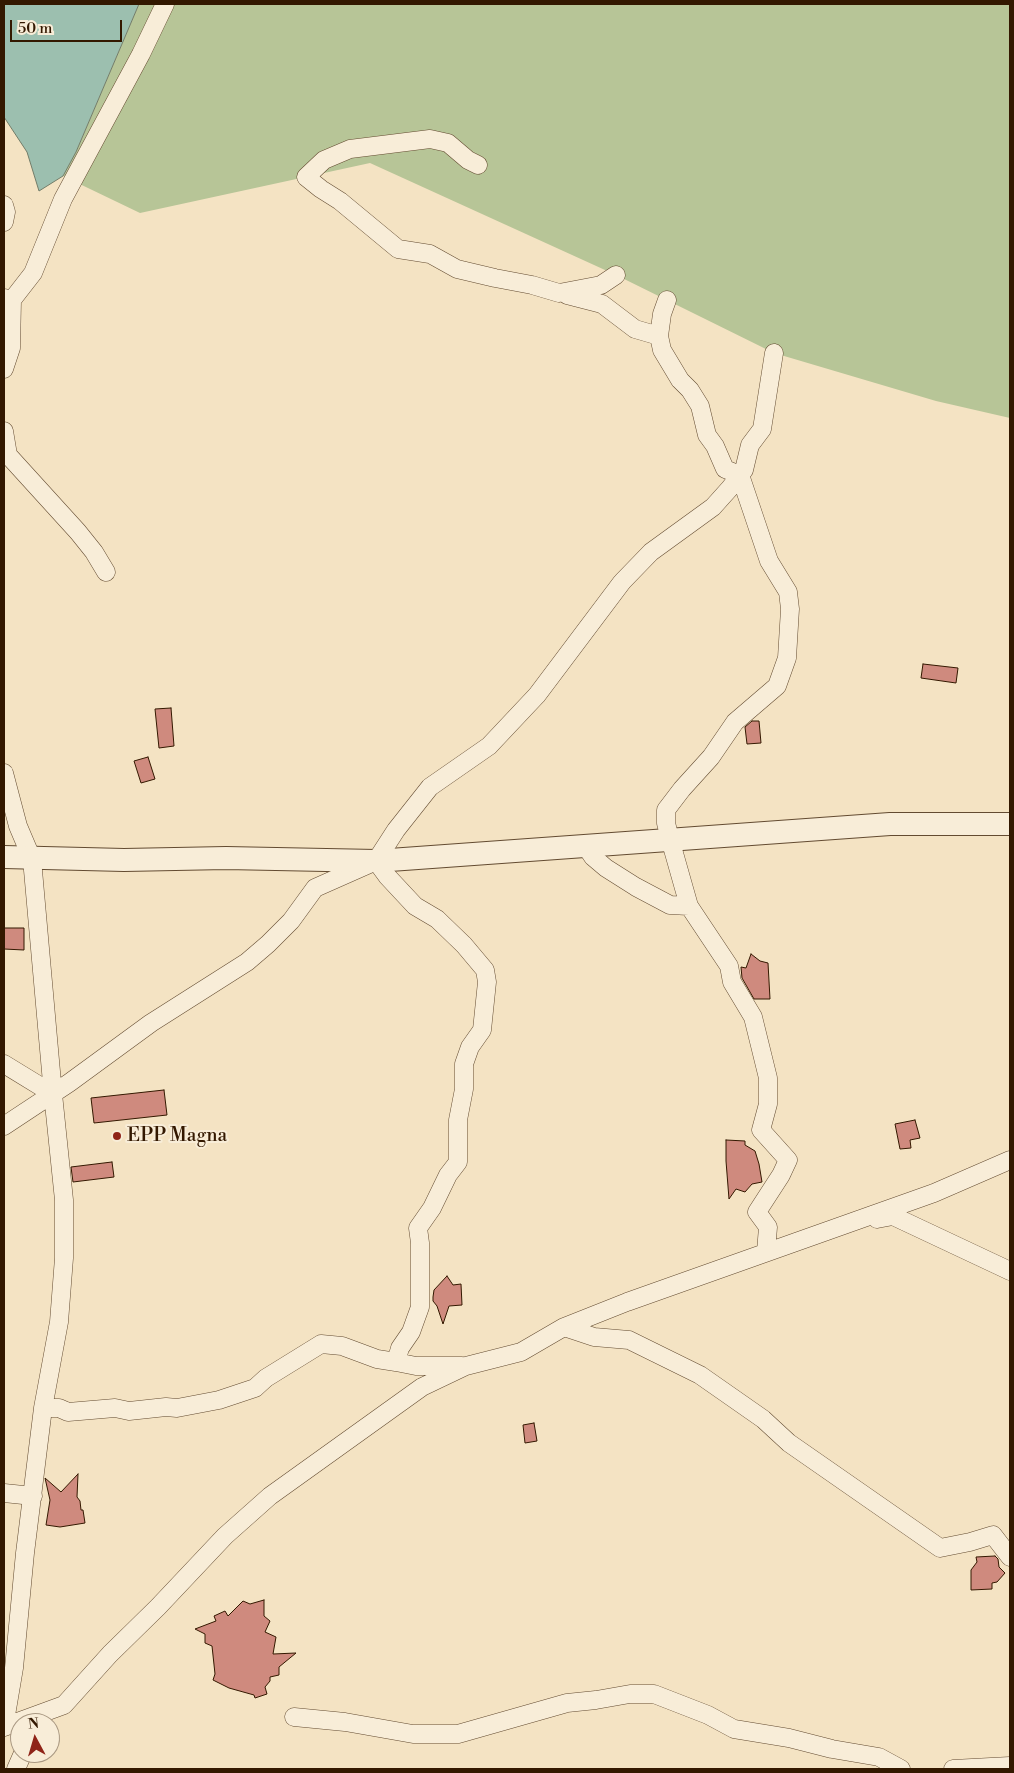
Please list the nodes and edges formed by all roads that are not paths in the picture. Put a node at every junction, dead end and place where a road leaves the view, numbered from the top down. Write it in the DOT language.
graph roads {
  1 [pos="165,4"];
  2 [pos="478,165"];
  3 [pos="4,205"];
  4 [pos="4,222"];
  5 [pos="616,275"];
  6 [pos="559,293"];
  7 [pos="8,299"];
  8 [pos="666,300"];
  9 [pos="660,336"];
  10 [pos="774,353"];
  11 [pos="4,369"];
  12 [pos="4,432"];
  13 [pos="740,475"];
  14 [pos="106,572"];
  15 [pos="4,773"];
  16 [pos="4,816"];
  17 [pos="1010,824"];
  18 [pos="18,826"];
  19 [pos="670,839"];
  20 [pos="585,845"];
  21 [pos="4,857"];
  22 [pos="32,859"];
  23 [pos="376,861"];
  24 [pos="689,906"];
  25 [pos="4,1064"];
  26 [pos="53,1094"];
  27 [pos="4,1126"];
  28 [pos="1010,1160"];
  29 [pos="857,1222"];
  30 [pos="766,1252"];
  31 [pos="1010,1271"];
  32 [pos="564,1327"];
  33 [pos="396,1362"];
  34 [pos="466,1366"];
  35 [pos="43,1408"];
  36 [pos="4,1493"];
  37 [pos="33,1496"];
  38 [pos="1010,1557"];
  39 [pos="64,1705"];
  40 [pos="57,1713"];
  41 [pos="294,1717"];
  42 [pos="4,1727"];
  43 [pos="1010,1766"];
  44 [pos="900,1769"];
  45 [pos="953,1769"];
  1 -- 7 [label="street"];
  2 -- 6 [label="street"];
  3 -- 4 [label="street"];
  5 -- 6 [label="street"];
  6 -- 9 [label="street"];
  7 -- 11 [label="street"];
  8 -- 9 [label="street"];
  9 -- 13 [label="street"];
  10 -- 13 [label="street"];
  12 -- 14 [label="street"];
  13 -- 19 [label="street"];
  13 -- 23 [label="street"];
  15 -- 18 [label="street"];
  16 -- 18 [label="street"];
  17 -- 19 [label="street"];
  18 -- 22 [label="street"];
  19 -- 20 [label="street"];
  19 -- 24 [label="street"];
  20 -- 23 [label="street"];
  20 -- 24 [label="street"];
  21 -- 22 [label="street"];
  22 -- 23 [label="street"];
  22 -- 26 [label="street"];
  23 -- 26 [label="street"];
  23 -- 33 [label="street"];
  24 -- 30 [label="street"];
  25 -- 26 [label="street"];
  26 -- 27 [label="street"];
  26 -- 35 [label="street"];
  28 -- 29 [label="street"];
  29 -- 30 [label="street"];
  29 -- 31 [label="street"];
  30 -- 32 [label="street"];
  32 -- 34 [label="street"];
  32 -- 38 [label="street"];
  33 -- 34 [label="street"];
  33 -- 35 [label="street"];
  34 -- 39 [label="street"];
  35 -- 37 [label="street"];
  36 -- 37 [label="street"];
  37 -- 42 [label="street"];
  39 -- 40 [label="street"];
  39 -- 42 [label="street"];
  41 -- 44 [label="street"];
  43 -- 45 [label="street"];
}
